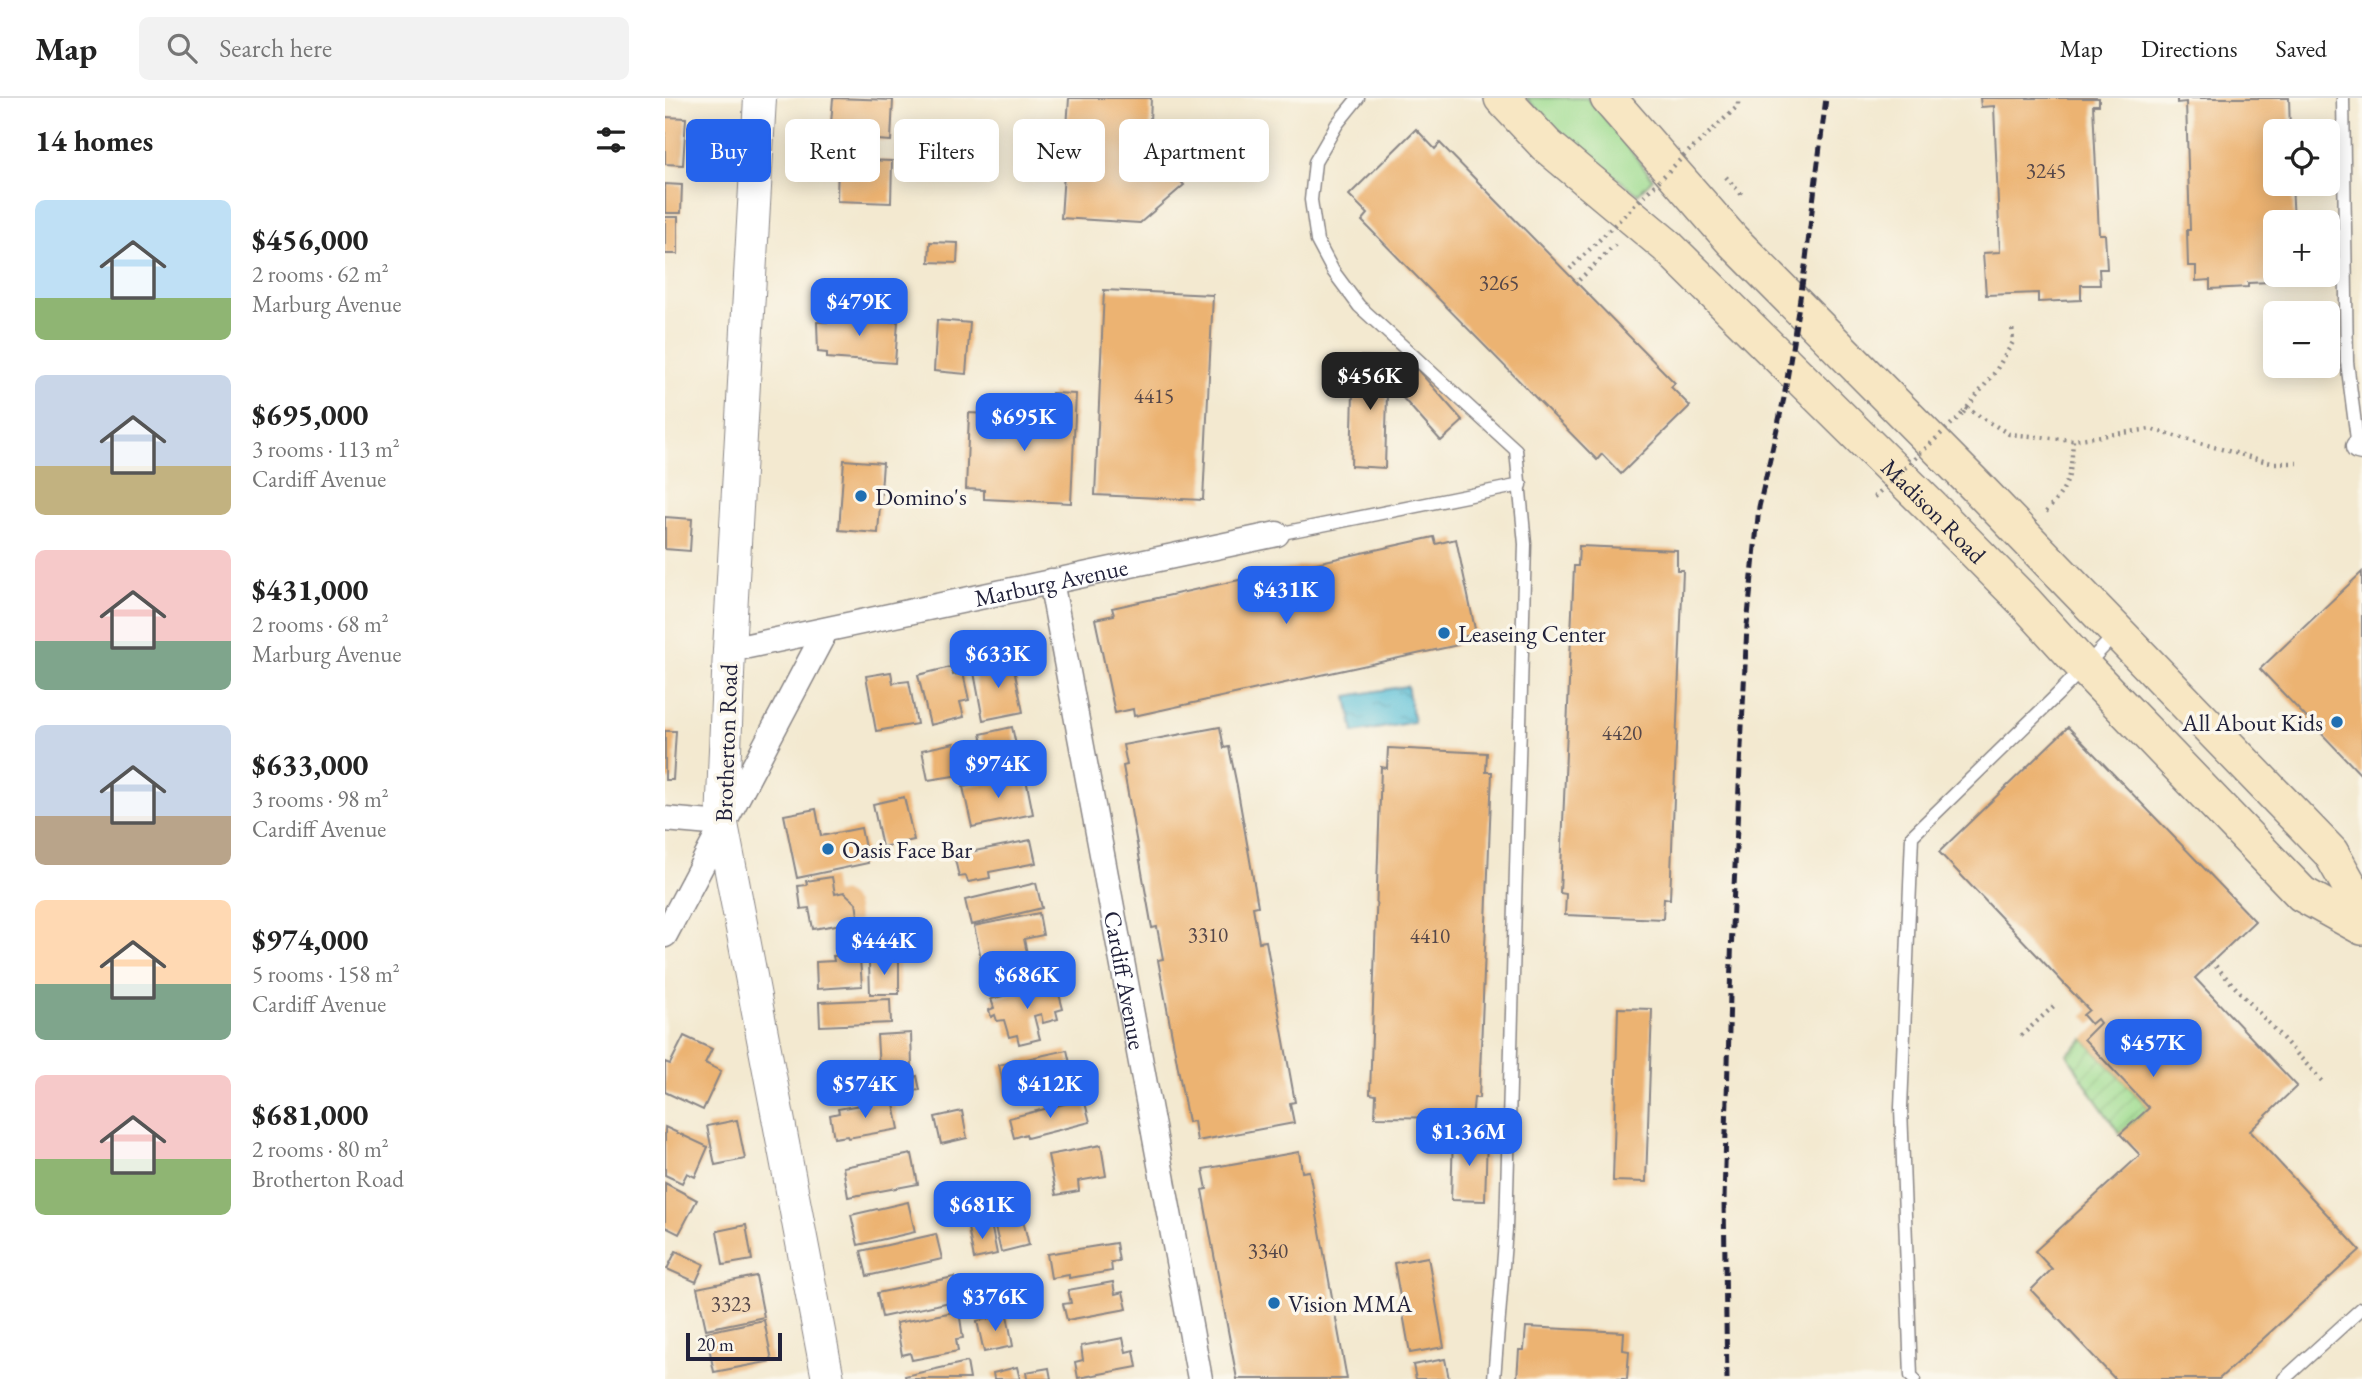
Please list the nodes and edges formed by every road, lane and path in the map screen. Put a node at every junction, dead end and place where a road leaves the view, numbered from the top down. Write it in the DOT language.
graph roads {
  1 [pos="760,98"];
  2 [pos="1358,98"];
  3 [pos="1502,98"];
  4 [pos="1608,98"];
  5 [pos="1738,98"];
  6 [pos="2343,98"];
  7 [pos="1624,238"];
  8 [pos="1572,267"];
  9 [pos="1579,280"];
  10 [pos="2013,326"];
  11 [pos="1965,411"];
  12 [pos="2073,440"];
  13 [pos="2360,447"];
  14 [pos="2297,463"];
  15 [pos="1521,485"];
  16 [pos="1874,497"];
  17 [pos="2045,513"];
  18 [pos="1276,534"];
  19 [pos="1051,581"];
  20 [pos="826,630"];
  21 [pos="2116,633"];
  22 [pos="729,650"];
  23 [pos="2084,667"];
  24 [pos="665,819"];
  25 [pos="722,824"];
  26 [pos="2362,908"];
  27 [pos="2362,927"];
  28 [pos="665,935"];
  29 [pos="2211,961"];
  30 [pos="2057,1003"];
  31 [pos="2021,1036"];
  32 [pos="2323,1082"];
  33 [pos="2362,1308"];
  34 [pos="828,1379"];
  35 [pos="1200,1379"];
  36 [pos="1494,1379"];
  37 [pos="1915,1379"];
  38 [pos="2284,1379"];
  1 -- 22 [label="street, Brotherton Road"];
  2 -- 15 [label="lane"];
  3 -- 23 [label="main road, Madison Road"];
  4 -- 21 [label="main road, Madison Road"];
  5 -- 8 [label="path, bridge"];
  6 -- 13 [label="lane"];
  7 -- 9 [label="path"];
  10 -- 11 [label="path"];
  11 -- 12 [label="path"];
  11 -- 16 [label="path, bridge"];
  12 -- 14 [label="path"];
  12 -- 17 [label="path"];
  15 -- 18 [label="lane"];
  15 -- 36 [label="lane"];
  18 -- 19 [label="street, Marburg Avenue"];
  19 -- 20 [label="street, Marburg Avenue"];
  19 -- 35 [label="street, Cardiff Avenue"];
  20 -- 22 [label="street, Marburg Avenue"];
  20 -- 25 [label="street"];
  21 -- 23 [label="lane"];
  21 -- 26 [label="main road, Madison Road"];
  22 -- 25 [label="street, Brotherton Road"];
  23 -- 27 [label="main road, Madison Road"];
  23 -- 37 [label="lane"];
  24 -- 25 [label="street"];
  25 -- 28 [label="street"];
  25 -- 34 [label="street, Brotherton Road"];
  29 -- 32 [label="path"];
  30 -- 31 [label="path"];
  33 -- 38 [label="lane"];
}
